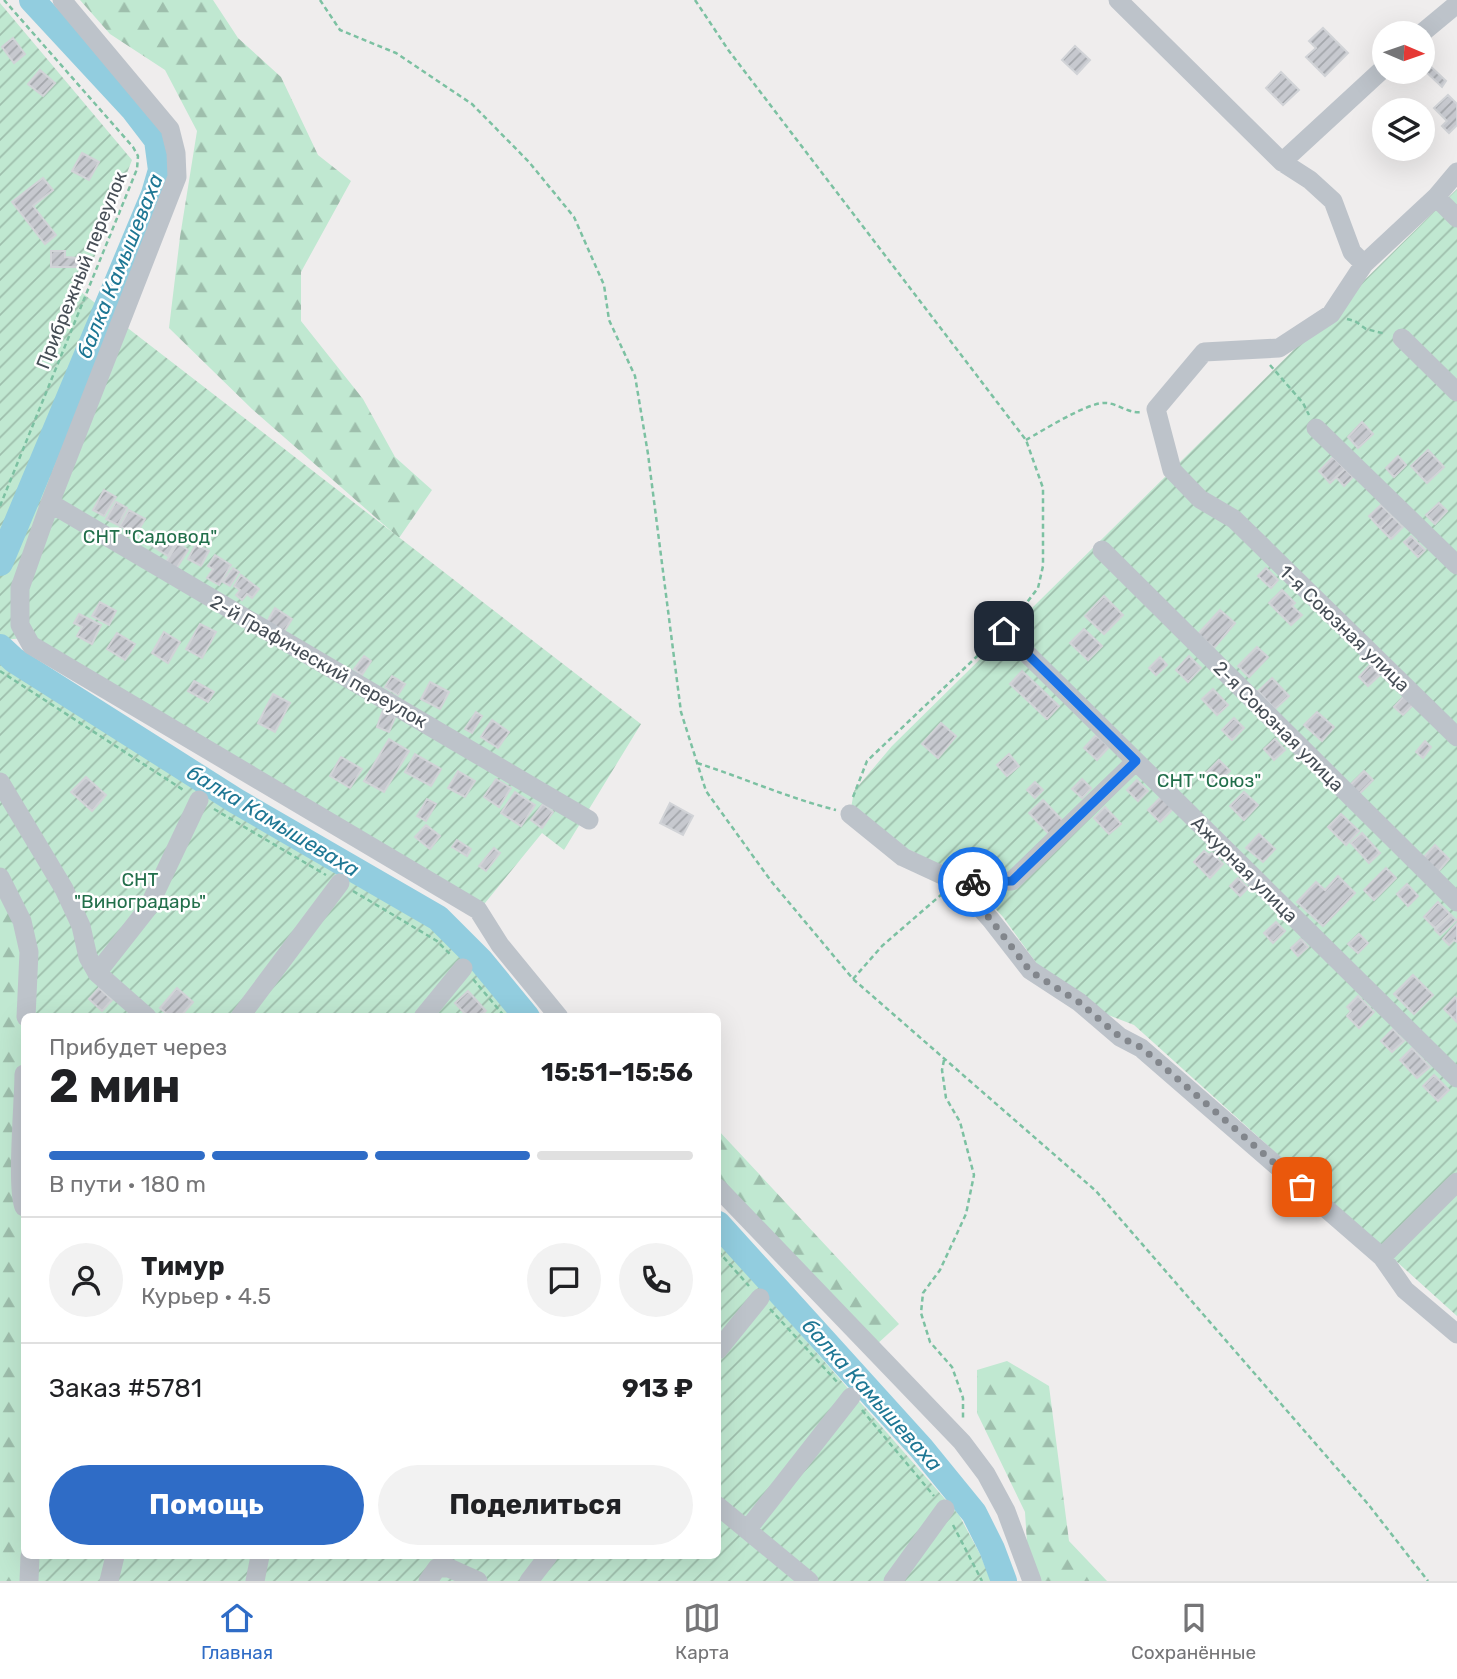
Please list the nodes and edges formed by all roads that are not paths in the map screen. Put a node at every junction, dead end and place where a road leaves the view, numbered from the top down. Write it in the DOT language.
graph roads {
  1 [pos="62,0"];
  2 [pos="1118,0"];
  3 [pos="1457,4"];
  4 [pos="1435,23"];
  5 [pos="1372,79"];
  6 [pos="1282,162"];
  7 [pos="1457,172"];
  8 [pos="1436,197"];
  9 [pos="1457,218"];
  10 [pos="1364,264"];
  11 [pos="1402,338"];
  12 [pos="1457,392"];
  13 [pos="1316,428"];
  14 [pos="50,503"];
  15 [pos="1101,550"];
  16 [pos="1457,565"];
  17 [pos="1004,631"];
  18 [pos="1457,737"];
  19 [pos="1136,761"];
  20 [pos="0,782"];
  21 [pos="199,800"];
  22 [pos="850,814"];
  23 [pos="589,820"];
  24 [pos="0,877"];
  25 [pos="957,882"];
  26 [pos="340,883"];
  27 [pos="1457,902"];
  28 [pos="463,968"];
  29 [pos="97,973"];
  30 [pos="26,1013"];
  31 [pos="142,1013"];
  32 [pos="243,1013"];
  33 [pos="426,1013"];
  34 [pos="556,1013"];
  35 [pos="1457,1078"];
  36 [pos="21,1177"];
  37 [pos="1457,1182"];
  38 [pos="721,1191"];
  39 [pos="21,1200"];
  40 [pos="1382,1257"];
  41 [pos="760,1297"];
  42 [pos="1457,1334"];
  43 [pos="721,1346"];
  44 [pos="851,1397"];
  45 [pos="721,1508"];
  46 [pos="945,1509"];
  47 [pos="747,1530"];
  48 [pos="30,1559"];
  49 [pos="114,1559"];
  50 [pos="259,1559"];
  51 [pos="546,1559"];
  52 [pos="29,1581"];
  53 [pos="109,1581"];
  54 [pos="255,1581"];
  55 [pos="428,1581"];
  56 [pos="478,1581"];
  57 [pos="529,1581"];
  58 [pos="809,1581"];
  59 [pos="893,1581"];
  60 [pos="1032,1581"];
  1 -- 14 [label="street"];
  2 -- 6 [label="street"];
  3 -- 4 [label="street"];
  5 -- 6 [label="street"];
  6 -- 10 [label="street"];
  7 -- 8 [label="street"];
  8 -- 9 [label="street"];
  8 -- 10 [label="street"];
  10 -- 18 [label="street, 1-я Союзная улица"];
  11 -- 12 [label="street"];
  13 -- 16 [label="street"];
  14 -- 23 [label="street, 2-й Графический переулок"];
  14 -- 34 [label="street"];
  15 -- 27 [label="street, 2-я Союзная улица"];
  17 -- 19 [label="street, Ажурная улица"];
  19 -- 25 [label="street"];
  19 -- 35 [label="street, Ажурная улица"];
  20 -- 29 [label="street"];
  21 -- 29 [label="street"];
  22 -- 25 [label="street"];
  24 -- 30 [label="street"];
  25 -- 40 [label="street"];
  26 -- 32 [label="street"];
  28 -- 33 [label="street"];
  29 -- 31 [label="street"];
  36 -- 39 [label="street"];
  37 -- 40 [label="street"];
  38 -- 60 [label="street"];
  40 -- 42 [label="street"];
  41 -- 43 [label="street"];
  44 -- 47 [label="street"];
  45 -- 47 [label="street"];
  46 -- 59 [label="street"];
  47 -- 58 [label="street"];
  48 -- 52 [label="street"];
  49 -- 53 [label="street"];
  50 -- 54 [label="street"];
  51 -- 57 [label="street"];
  55 -- 56 [label="street"];
}
